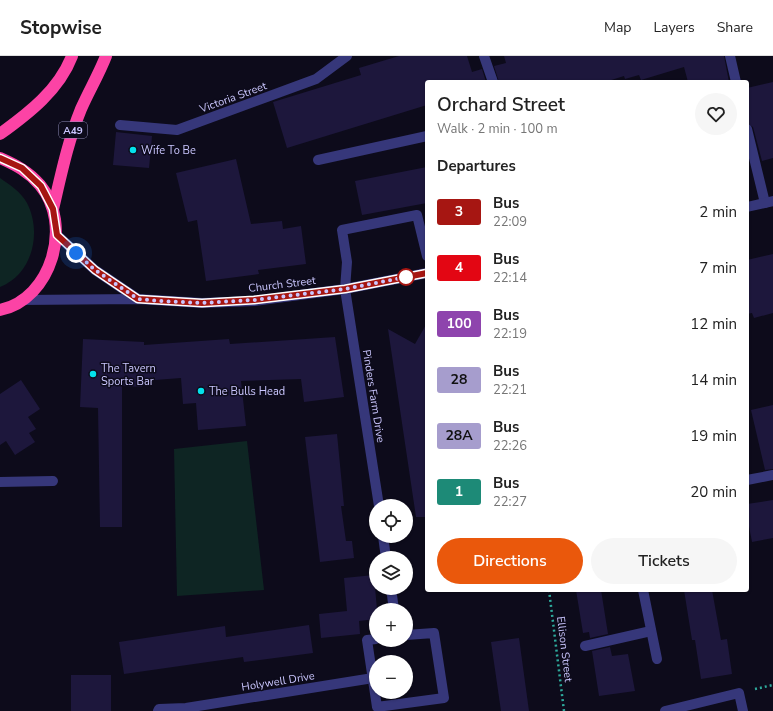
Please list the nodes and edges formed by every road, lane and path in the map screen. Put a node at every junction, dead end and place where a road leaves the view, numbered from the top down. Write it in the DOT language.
graph roads {
  1 [pos="72,56"];
  2 [pos="106,56"];
  3 [pos="347,56"];
  4 [pos="484,56"];
  5 [pos="730,56"];
  6 [pos="492,80"];
  7 [pos="736,80"];
  8 [pos="120,125"];
  9 [pos="0,134"];
  10 [pos="425,136"];
  11 [pos="749,136"];
  12 [pos="0,158"];
  13 [pos="318,160"];
  14 [pos="769,202"];
  15 [pos="749,207"];
  16 [pos="53,209"];
  17 [pos="57,235"];
  18 [pos="425,248"];
  19 [pos="425,273"];
  20 [pos="345,289"];
  21 [pos="138,299"];
  22 [pos="21,300"];
  23 [pos="2,310"];
  24 [pos="773,474"];
  25 [pos="749,480"];
  26 [pos="53,481"];
  27 [pos="0,482"];
  28 [pos="377,499"];
  29 [pos="549,592"];
  30 [pos="643,592"];
  31 [pos="651,631"];
  32 [pos="413,634"];
  33 [pos="369,640"];
  34 [pos="585,646"];
  35 [pos="369,655"];
  36 [pos="657,659"];
  37 [pos="369,679"];
  38 [pos="376,699"];
  39 [pos="185,709"];
  40 [pos="158,711"];
  41 [pos="564,711"];
  42 [pos="665,711"];
  43 [pos="743,711"];
  1 -- 9 [label="highway"];
  2 -- 16 [label="highway, A49"];
  3 -- 8 [label="street, Victoria Street"];
  4 -- 6 [label="street"];
  5 -- 7 [label="street"];
  10 -- 13 [label="street"];
  11 -- 14 [label="street"];
  12 -- 16 [label="highway, A49"];
  14 -- 15 [label="street"];
  16 -- 17 [label="highway, A49"];
  17 -- 21 [label="street"];
  17 -- 22 [label="highway, A49"];
  18 -- 20 [label="street, Pinders Farm Drive"];
  19 -- 20 [label="street, Church Street"];
  20 -- 21 [label="street, Church Street"];
  20 -- 28 [label="street, Pinders Farm Drive"];
  21 -- 22 [label="street, Church Street"];
  22 -- 23 [label="highway, A49"];
  24 -- 25 [label="street"];
  26 -- 27 [label="street"];
  29 -- 41 [label="path, Ellison Street"];
  30 -- 31 [label="street"];
  31 -- 34 [label="street"];
  31 -- 36 [label="street"];
  32 -- 38 [label="street"];
  33 -- 35 [label="street"];
  37 -- 39 [label="street, Holywell Drive"];
  39 -- 40 [label="street, Holywell Drive"];
  42 -- 43 [label="street"];
}
